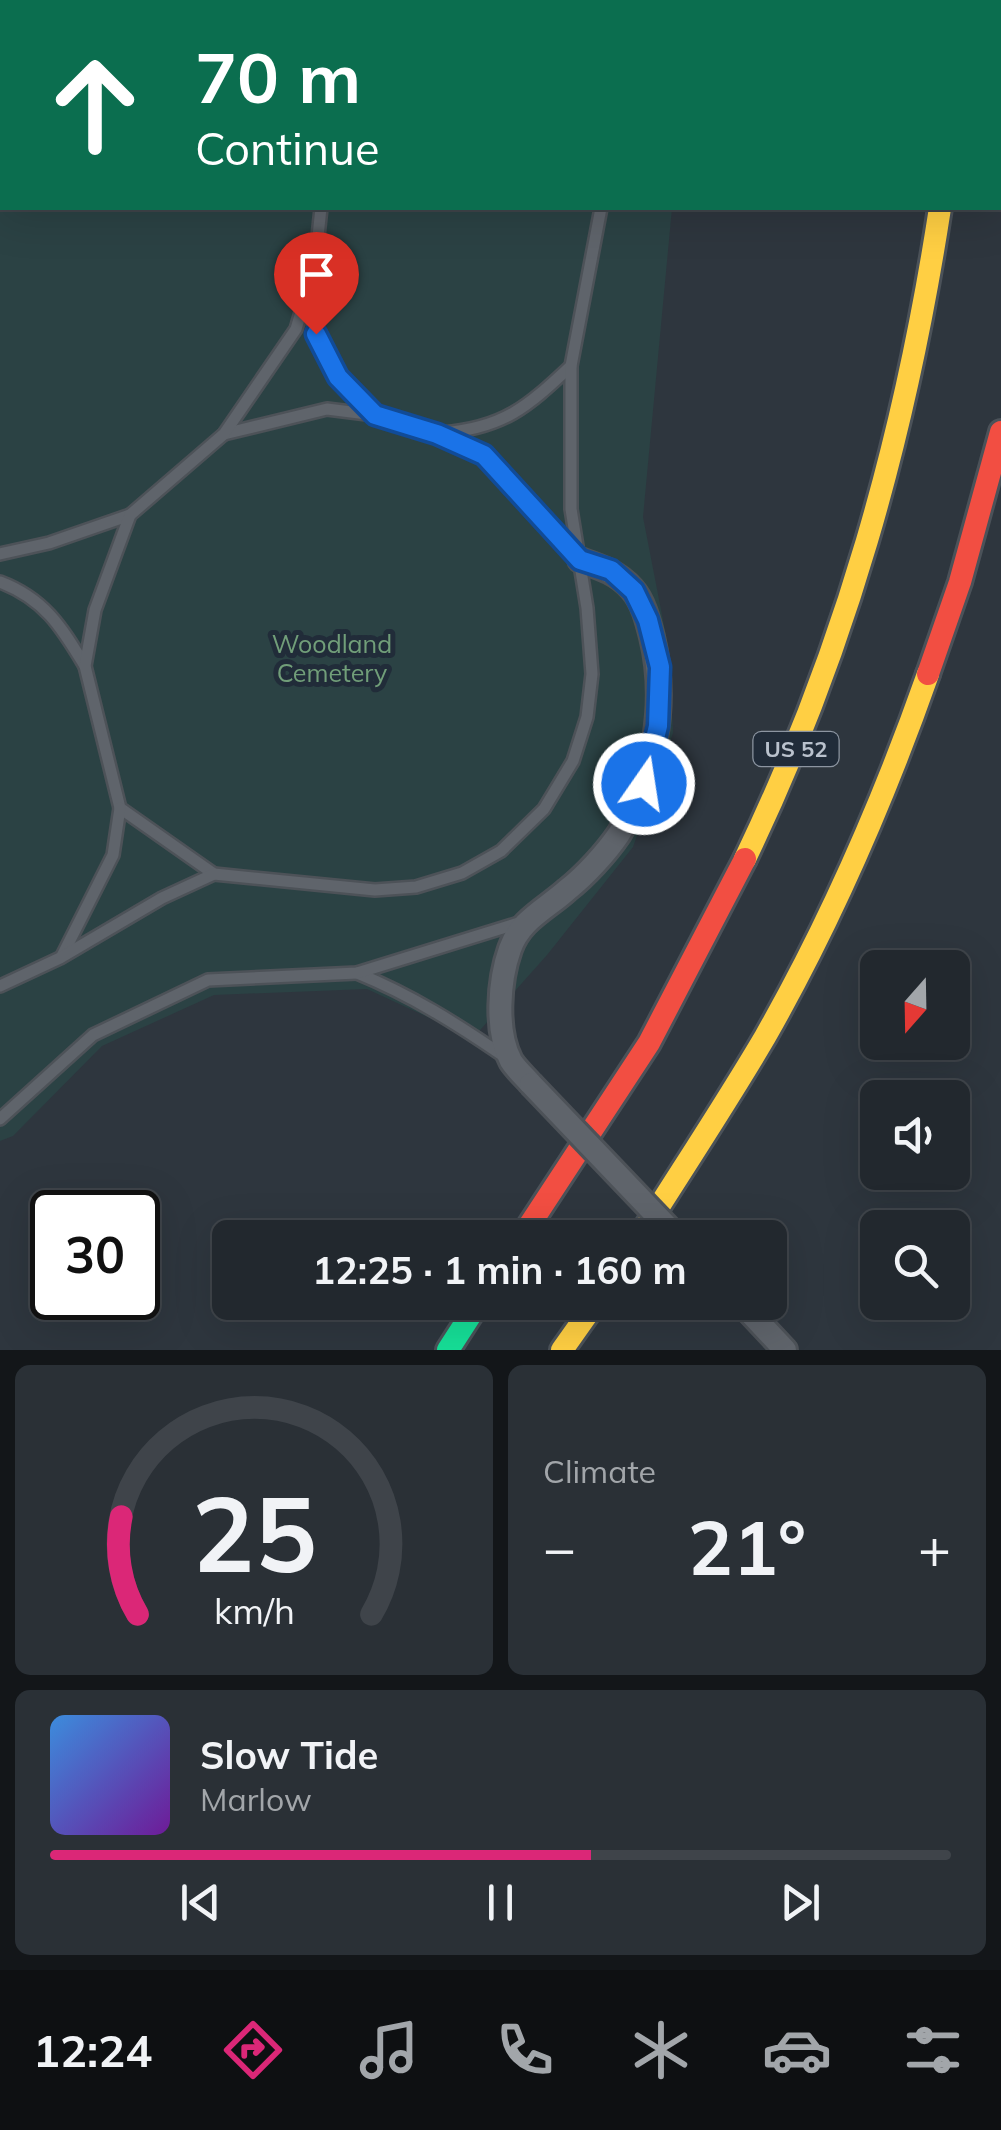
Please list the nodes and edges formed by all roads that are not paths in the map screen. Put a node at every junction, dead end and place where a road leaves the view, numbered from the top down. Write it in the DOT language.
graph roads {
  1 [pos="321,210"];
  2 [pos="600,210"];
  3 [pos="940,210"];
  4 [pos="306,298"];
  5 [pos="571,366"];
  6 [pos="375,415"];
  7 [pos="1001,432"];
  8 [pos="224,434"];
  9 [pos="437,434"];
  10 [pos="130,515"];
  11 [pos="0,554"];
  12 [pos="580,560"];
  13 [pos="0,582"];
  14 [pos="86,666"];
  15 [pos="120,808"];
  16 [pos="214,874"];
  17 [pos="526,921"];
  18 [pos="60,958"];
  19 [pos="356,974"];
  20 [pos="0,986"];
  21 [pos="511,1061"];
  22 [pos="0,1119"];
  23 [pos="533,1220"];
  24 [pos="650,1220"];
  25 [pos="661,1220"];
  26 [pos="467,1320"];
  27 [pos="583,1320"];
  28 [pos="757,1320"];
  29 [pos="448,1350"];
  30 [pos="562,1350"];
  31 [pos="786,1350"];
  1 -- 4 [label="lane"];
  2 -- 5 [label="lane"];
  3 -- 23 [label="highway, US 52"];
  4 -- 6 [label="lane"];
  4 -- 8 [label="lane"];
  5 -- 9 [label="lane"];
  5 -- 12 [label="lane"];
  6 -- 8 [label="lane"];
  6 -- 9 [label="lane"];
  7 -- 24 [label="highway"];
  8 -- 10 [label="lane"];
  9 -- 12 [label="lane"];
  10 -- 11 [label="lane"];
  10 -- 14 [label="lane"];
  12 -- 16 [label="lane"];
  12 -- 17 [label="street"];
  13 -- 14 [label="lane"];
  14 -- 15 [label="lane"];
  15 -- 16 [label="lane"];
  15 -- 18 [label="lane"];
  16 -- 18 [label="lane"];
  17 -- 19 [label="lane"];
  17 -- 21 [label="street"];
  18 -- 20 [label="lane"];
  19 -- 21 [label="lane"];
  19 -- 22 [label="lane"];
  21 -- 25 [label="street, bridge"];
  26 -- 29 [label="highway"];
  27 -- 30 [label="highway"];
  28 -- 31 [label="street"];
}
